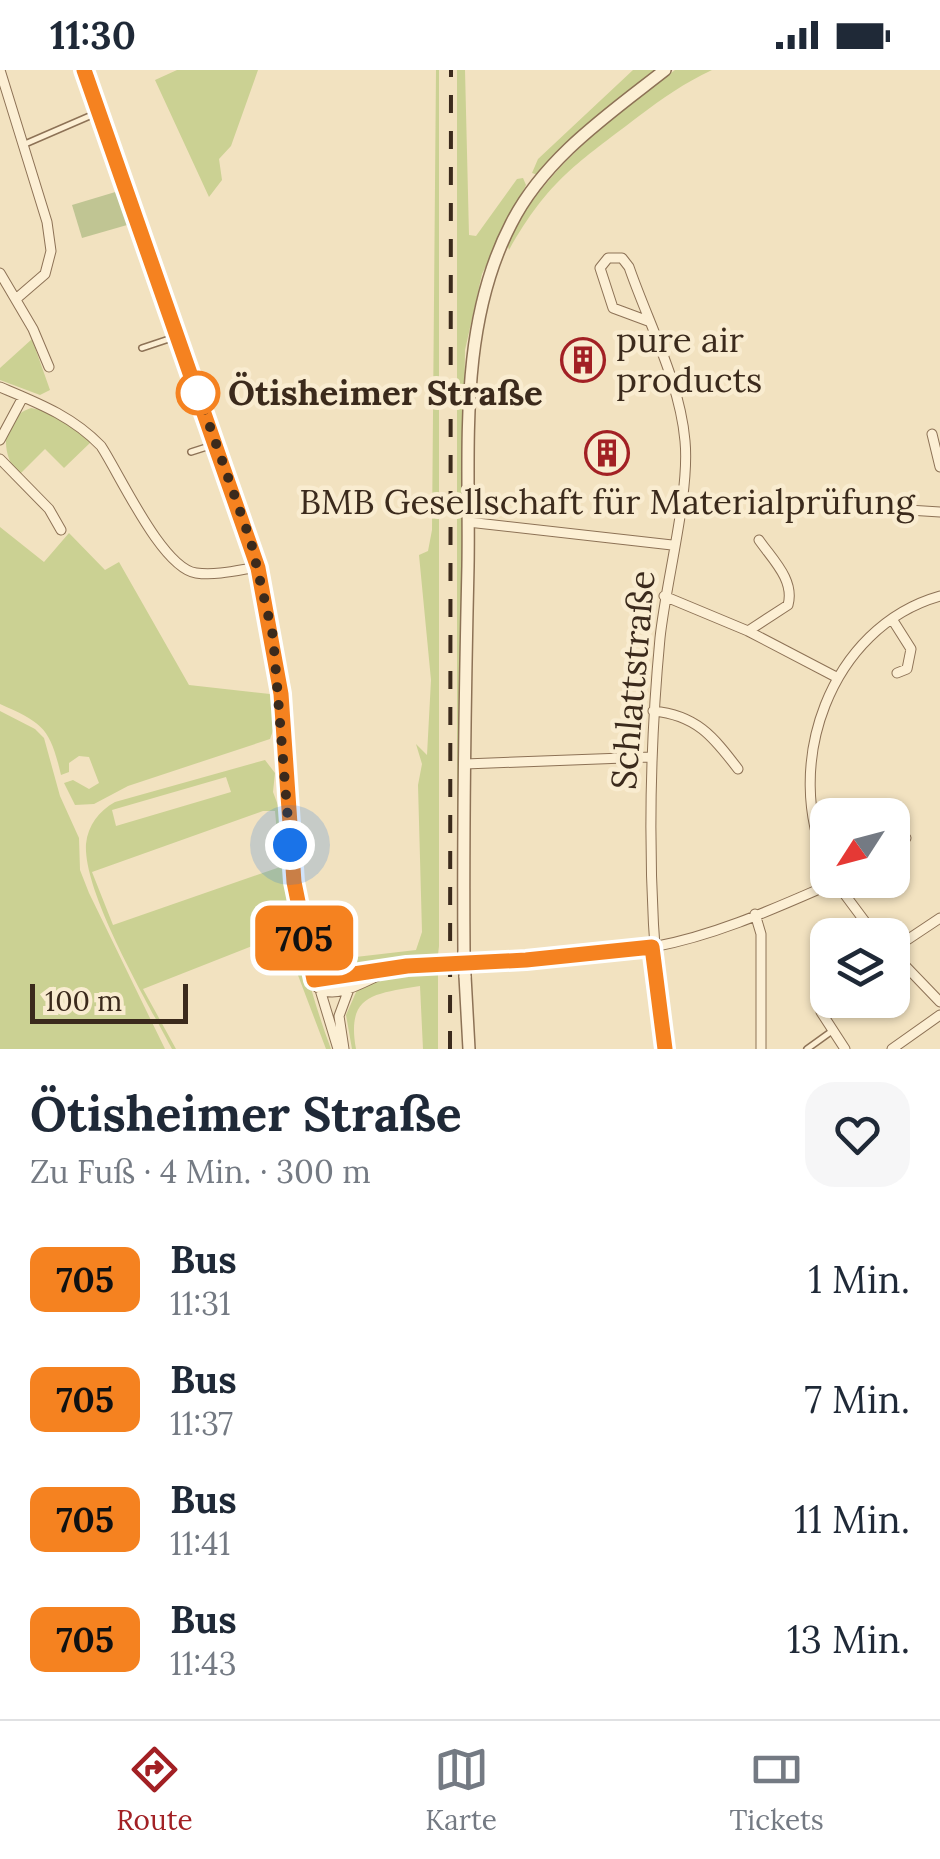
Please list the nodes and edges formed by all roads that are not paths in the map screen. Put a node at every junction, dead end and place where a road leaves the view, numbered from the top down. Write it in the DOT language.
graph roads {
  1 [pos="0,70"];
  2 [pos="84,70"];
  3 [pos="666,70"];
  4 [pos="98,112"];
  5 [pos="25,144"];
  6 [pos="0,274"];
  7 [pos="16,299"];
  8 [pos="648,321"];
  9 [pos="178,336"];
  10 [pos="142,348"];
  11 [pos="49,367"];
  12 [pos="0,387"];
  13 [pos="23,397"];
  14 [pos="932,434"];
  15 [pos="0,440"];
  16 [pos="216,444"];
  17 [pos="191,452"];
  18 [pos="0,459"];
  19 [pos="940,468"];
  20 [pos="893,509"];
  21 [pos="940,512"];
  22 [pos="468,522"];
  23 [pos="61,530"];
  24 [pos="759,540"];
  25 [pos="672,545"];
  26 [pos="258,568"];
  27 [pos="664,596"];
  28 [pos="940,596"];
  29 [pos="892,619"];
  30 [pos="748,630"];
  31 [pos="897,672"];
  32 [pos="838,678"];
  33 [pos="653,712"];
  34 [pos="650,757"];
  35 [pos="465,764"];
  36 [pos="738,769"];
  37 [pos="813,798"];
  38 [pos="810,892"];
  39 [pos="755,914"];
  40 [pos="940,918"];
  41 [pos="910,939"];
  42 [pos="652,947"];
  43 [pos="469,958"];
  44 [pos="384,970"];
  45 [pos="910,971"];
  46 [pos="315,983"];
  47 [pos="350,988"];
  48 [pos="940,1002"];
  49 [pos="940,1015"];
  50 [pos="824,1018"];
  51 [pos="832,1031"];
  52 [pos="341,1049"];
  53 [pos="469,1049"];
  54 [pos="665,1049"];
  55 [pos="760,1049"];
  56 [pos="807,1049"];
  57 [pos="845,1049"];
  58 [pos="892,1049"];
  1 -- 5 [label="street"];
  2 -- 4 [label="street"];
  3 -- 22 [label="street"];
  4 -- 5 [label="lane"];
  4 -- 9 [label="street"];
  5 -- 7 [label="street"];
  6 -- 7 [label="street"];
  7 -- 11 [label="street"];
  8 -- 8 [label="street, Schlattstraße"];
  8 -- 25 [label="street, Schlattstraße"];
  9 -- 10 [label="lane"];
  9 -- 16 [label="street"];
  12 -- 13 [label="street"];
  13 -- 15 [label="street"];
  13 -- 26 [label="street"];
  14 -- 19 [label="street"];
  16 -- 17 [label="lane"];
  16 -- 26 [label="street"];
  18 -- 23 [label="street"];
  20 -- 21 [label="street"];
  22 -- 25 [label="street"];
  22 -- 35 [label="street"];
  24 -- 30 [label="street"];
  25 -- 27 [label="street, Schlattstraße"];
  26 -- 46 [label="street"];
  27 -- 30 [label="street"];
  27 -- 33 [label="street, Schlattstraße"];
  28 -- 29 [label="street"];
  29 -- 31 [label="street"];
  29 -- 32 [label="street"];
  30 -- 32 [label="street"];
  32 -- 37 [label="street"];
  33 -- 34 [label="street, Schlattstraße"];
  33 -- 36 [label="street"];
  34 -- 35 [label="street"];
  34 -- 42 [label="street, Schlattstraße"];
  35 -- 43 [label="street"];
  38 -- 39 [label="street"];
  39 -- 42 [label="street"];
  39 -- 55 [label="street"];
  40 -- 41 [label="street"];
  42 -- 43 [label="street"];
  42 -- 54 [label="street, Schlattstraße"];
  43 -- 44 [label="street"];
  43 -- 53 [label="street, bridge"];
  44 -- 46 [label="street"];
  44 -- 47 [label="street"];
  45 -- 48 [label="street"];
  46 -- 47 [label="street"];
  46 -- 52 [label="street"];
  47 -- 52 [label="street"];
  49 -- 58 [label="street"];
  50 -- 51 [label="street"];
  51 -- 56 [label="lane"];
  51 -- 57 [label="street"];
}
